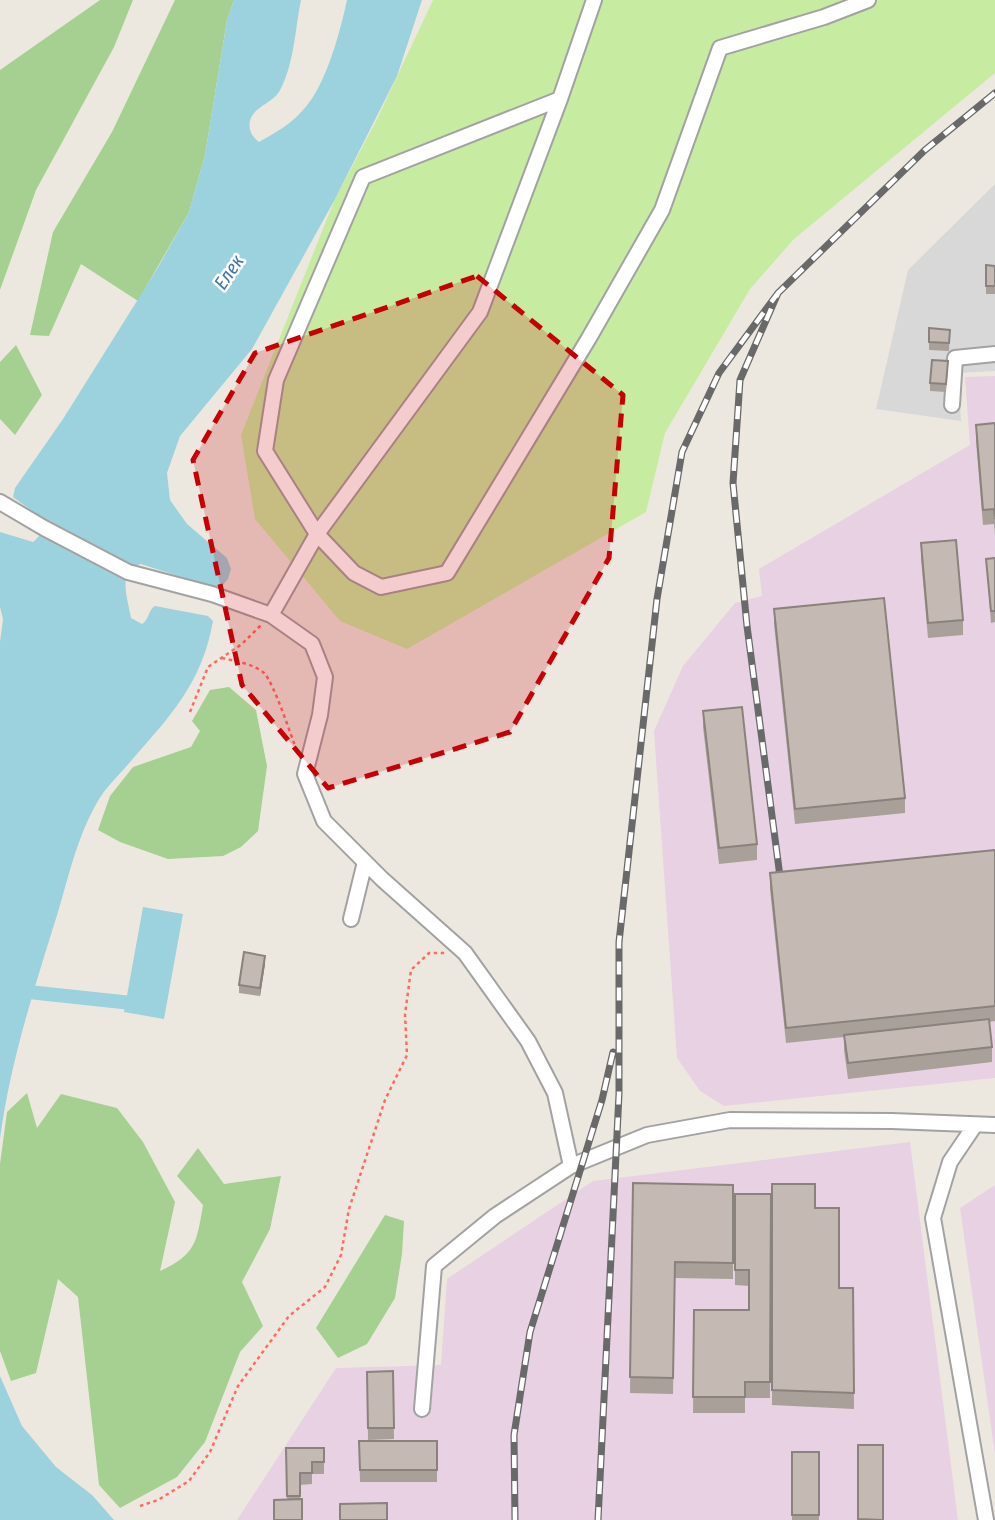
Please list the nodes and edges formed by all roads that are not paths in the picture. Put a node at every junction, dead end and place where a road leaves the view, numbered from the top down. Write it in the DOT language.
graph roads {
  1 [pos="593,0"];
  2 [pos="868,0"];
  3 [pos="560,99"];
  4 [pos="995,354"];
  5 [pos="952,405"];
  6 [pos="0,502"];
  7 [pos="317,534"];
  8 [pos="271,615"];
  9 [pos="365,862"];
  10 [pos="351,919"];
  11 [pos="975,1125"];
  12 [pos="995,1125"];
  13 [pos="571,1166"];
  14 [pos="422,1409"];
  15 [pos="986,1520"];
  1 -- 3 [label="street"];
  2 -- 7 [label="street"];
  3 -- 7 [label="street"];
  3 -- 7 [label="street"];
  4 -- 5 [label="street"];
  6 -- 8 [label="street"];
  7 -- 8 [label="street"];
  8 -- 9 [label="street"];
  9 -- 10 [label="street"];
  9 -- 13 [label="street"];
  11 -- 12 [label="street"];
  11 -- 13 [label="street"];
  11 -- 15 [label="street"];
  13 -- 14 [label="street"];
}
